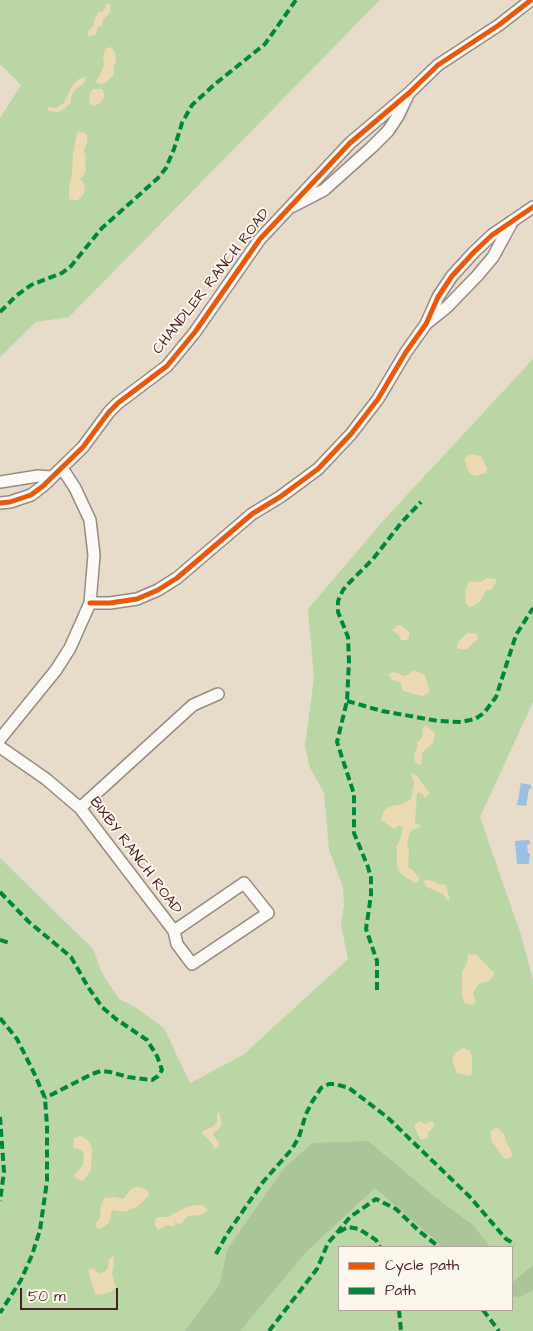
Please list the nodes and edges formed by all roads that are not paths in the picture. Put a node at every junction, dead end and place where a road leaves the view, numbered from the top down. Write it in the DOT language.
graph roads {
  1 [pos="530,0"];
  2 [pos="408,93"];
  3 [pos="533,207"];
  4 [pos="289,208"];
  5 [pos="512,222"];
  6 [pos="426,324"];
  7 [pos="62,468"];
  8 [pos="51,477"];
  9 [pos="0,482"];
  10 [pos="0,502"];
  11 [pos="90,603"];
  12 [pos="218,694"];
  13 [pos="0,739"];
  14 [pos="0,747"];
  15 [pos="80,808"];
  16 [pos="174,931"];
  1 -- 2 [label="street, CHANDLER RANCH ROAD"];
  2 -- 4 [label="street, CHANDLER RANCH ROAD"];
  2 -- 4 [label="street, CHANDLER RANCH ROAD"];
  3 -- 5 [label="street"];
  4 -- 7 [label="street, CHANDLER RANCH ROAD"];
  5 -- 6 [label="street"];
  5 -- 6 [label="street"];
  6 -- 11 [label="street"];
  7 -- 8 [label="street, CHANDLER RANCH ROAD"];
  7 -- 11 [label="street"];
  8 -- 9 [label="street"];
  8 -- 10 [label="street, CHANDLER RANCH ROAD"];
  11 -- 13 [label="street"];
  12 -- 15 [label="street"];
  14 -- 15 [label="street, BIXBY RANCH ROAD"];
  15 -- 16 [label="street, BIXBY RANCH ROAD"];
  16 -- 16 [label="street, BIXBY RANCH ROAD"];
}
